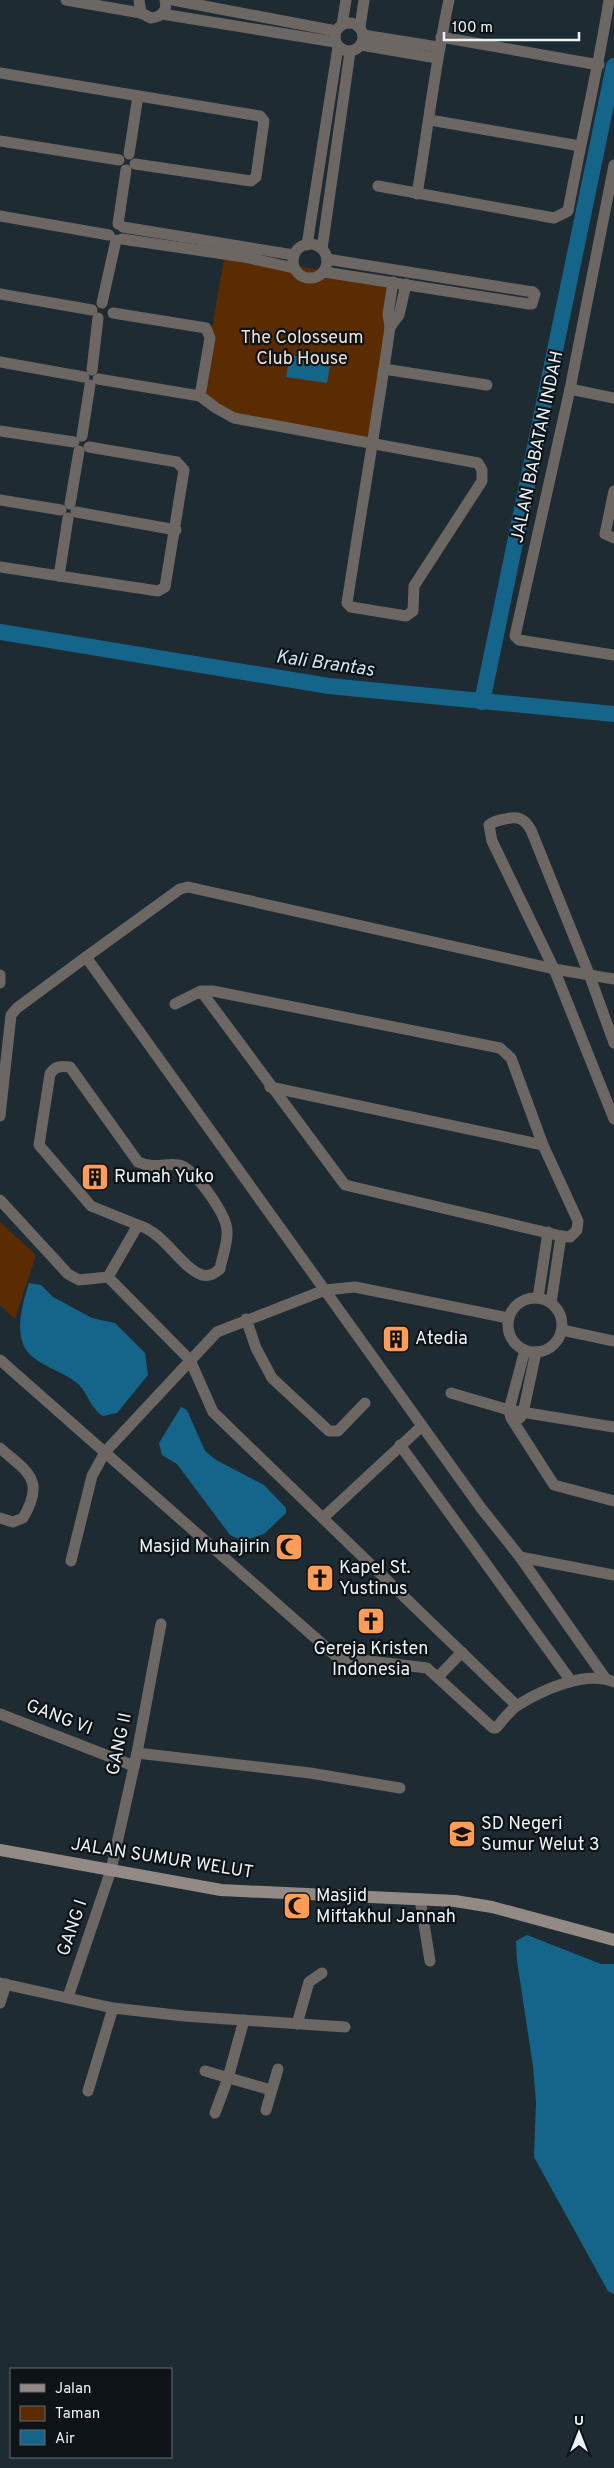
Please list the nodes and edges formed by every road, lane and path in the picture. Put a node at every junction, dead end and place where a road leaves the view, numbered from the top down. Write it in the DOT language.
graph roads {
  1 [pos="66,0"];
  2 [pos="139,0"];
  3 [pos="165,0"];
  4 [pos="173,0"];
  5 [pos="346,0"];
  6 [pos="364,0"];
  7 [pos="449,0"];
  8 [pos="609,0"];
  9 [pos="142,12"];
  10 [pos="162,14"];
  11 [pos="338,36"];
  12 [pos="361,36"];
  13 [pos="438,47"];
  14 [pos="350,52"];
  15 [pos="599,65"];
  16 [pos="0,73"];
  17 [pos="138,96"];
  18 [pos="430,120"];
  19 [pos="0,141"];
  20 [pos="580,146"];
  21 [pos="126,165"];
  22 [pos="614,165"];
  23 [pos="612,184"];
  24 [pos="378,186"];
  25 [pos="418,194"];
  26 [pos="0,216"];
  27 [pos="117,233"];
  28 [pos="307,245"];
  29 [pos="245,251"];
  30 [pos="324,254"];
  31 [pos="294,255"];
  32 [pos="367,265"];
  33 [pos="294,268"];
  34 [pos="324,272"];
  35 [pos="434,276"];
  36 [pos="365,277"];
  37 [pos="393,282"];
  38 [pos="406,284"];
  39 [pos="431,288"];
  40 [pos="0,294"];
  41 [pos="113,313"];
  42 [pos="95,314"];
  43 [pos="390,327"];
  44 [pos="0,362"];
  45 [pos="384,369"];
  46 [pos="91,378"];
  47 [pos="487,384"];
  48 [pos="570,389"];
  49 [pos="200,396"];
  50 [pos="614,398"];
  51 [pos="0,430"];
  52 [pos="81,444"];
  53 [pos="372,444"];
  54 [pos="614,491"];
  55 [pos="0,500"];
  56 [pos="69,511"];
  57 [pos="176,530"];
  58 [pos="614,538"];
  59 [pos="0,567"];
  60 [pos="59,576"];
  61 [pos="614,655"];
  62 [pos="86,957"];
  63 [pos="554,969"];
  64 [pos="0,974"];
  65 [pos="589,974"];
  66 [pos="614,979"];
  67 [pos="0,983"];
  68 [pos="201,991"];
  69 [pos="175,1004"];
  70 [pos="5,1020"];
  71 [pos="614,1043"];
  72 [pos="270,1087"];
  73 [pos="0,1116"];
  74 [pos="614,1119"];
  75 [pos="543,1145"];
  76 [pos="0,1200"];
  77 [pos="138,1225"];
  78 [pos="548,1232"];
  79 [pos="561,1236"];
  80 [pos="108,1277"];
  81 [pos="325,1290"];
  82 [pos="538,1298"];
  83 [pos="551,1303"];
  84 [pos="508,1318"];
  85 [pos="246,1319"];
  86 [pos="562,1330"];
  87 [pos="614,1341"];
  88 [pos="530,1351"];
  89 [pos="0,1360"];
  90 [pos="190,1360"];
  91 [pos="451,1393"];
  92 [pos="366,1403"];
  93 [pos="510,1410"];
  94 [pos="523,1413"];
  95 [pos="422,1426"];
  96 [pos="514,1426"];
  97 [pos="614,1427"];
  98 [pos="400,1444"];
  99 [pos="0,1448"];
  100 [pos="106,1452"];
  101 [pos="0,1460"];
  102 [pos="19,1465"];
  103 [pos="614,1501"];
  104 [pos="324,1517"];
  105 [pos="0,1518"];
  106 [pos="520,1557"];
  107 [pos="71,1561"];
  108 [pos="614,1575"];
  109 [pos="162,1624"];
  110 [pos="462,1652"];
  111 [pos="438,1676"];
  112 [pos="609,1680"];
  113 [pos="570,1681"];
  114 [pos="516,1705"];
  115 [pos="0,1714"];
  116 [pos="137,1753"];
  117 [pos="134,1766"];
  118 [pos="400,1788"];
  119 [pos="0,1850"];
  120 [pos="111,1870"];
  121 [pos="420,1899"];
  122 [pos="614,1940"];
  123 [pos="430,1961"];
  124 [pos="322,1974"];
  125 [pos="3,1984"];
  126 [pos="68,1997"];
  127 [pos="0,2003"];
  128 [pos="113,2008"];
  129 [pos="244,2020"];
  130 [pos="297,2024"];
  131 [pos="345,2028"];
  132 [pos="278,2069"];
  133 [pos="205,2071"];
  134 [pos="228,2078"];
  135 [pos="271,2090"];
  136 [pos="88,2092"];
  137 [pos="266,2110"];
  138 [pos="215,2113"];
  1 -- 9 [label="street"];
  2 -- 9 [label="street"];
  3 -- 10 [label="street"];
  4 -- 11 [label="street"];
  5 -- 11 [label="street"];
  6 -- 12 [label="street"];
  7 -- 13 [label="street"];
  8 -- 15 [label="street"];
  9 -- 10 [label="street"];
  10 -- 11 [label="street"];
  11 -- 12 [label="street"];
  11 -- 14 [label="street"];
  11 -- 28 [label="street"];
  12 -- 13 [label="street"];
  12 -- 14 [label="street"];
  13 -- 15 [label="street"];
  13 -- 18 [label="street"];
  14 -- 30 [label="street"];
  15 -- 20 [label="street"];
  16 -- 17 [label="street"];
  17 -- 21 [label="street"];
  17 -- 21 [label="street"];
  18 -- 20 [label="street"];
  18 -- 25 [label="street"];
  19 -- 21 [label="street"];
  20 -- 25 [label="street"];
  21 -- 27 [label="street"];
  22 -- 23 [label="street, JALAN BABATAN INDAH"];
  23 -- 48 [label="street, JALAN BABATAN INDAH"];
  24 -- 25 [label="street"];
  26 -- 27 [label="street"];
  27 -- 29 [label="street"];
  27 -- 42 [label="street"];
  28 -- 30 [label="street"];
  28 -- 31 [label="street"];
  29 -- 31 [label="street"];
  29 -- 33 [label="street"];
  30 -- 32 [label="street"];
  30 -- 34 [label="street"];
  31 -- 33 [label="street"];
  32 -- 35 [label="street"];
  32 -- 36 [label="street"];
  33 -- 34 [label="street"];
  34 -- 36 [label="street"];
  35 -- 39 [label="street"];
  35 -- 39 [label="street"];
  36 -- 37 [label="street"];
  37 -- 38 [label="street"];
  37 -- 43 [label="street"];
  38 -- 39 [label="street"];
  38 -- 43 [label="street"];
  40 -- 42 [label="street"];
  41 -- 49 [label="street"];
  42 -- 46 [label="street"];
  43 -- 45 [label="street"];
  44 -- 46 [label="street"];
  45 -- 47 [label="street"];
  45 -- 53 [label="street"];
  46 -- 49 [label="street"];
  46 -- 52 [label="street"];
  48 -- 50 [label="street"];
  48 -- 61 [label="street, JALAN BABATAN INDAH"];
  49 -- 53 [label="street"];
  51 -- 52 [label="street"];
  52 -- 56 [label="street"];
  52 -- 57 [label="street"];
  53 -- 53 [label="street"];
  54 -- 58 [label="street"];
  55 -- 56 [label="street"];
  56 -- 57 [label="street"];
  56 -- 60 [label="street"];
  57 -- 60 [label="street"];
  59 -- 60 [label="street"];
  62 -- 63 [label="street"];
  62 -- 70 [label="street"];
  62 -- 81 [label="street"];
  63 -- 65 [label="street"];
  63 -- 65 [label="street"];
  63 -- 74 [label="street"];
  64 -- 67 [label="street"];
  65 -- 66 [label="street"];
  65 -- 71 [label="street"];
  68 -- 69 [label="street"];
  68 -- 72 [label="street"];
  68 -- 75 [label="street"];
  70 -- 73 [label="street"];
  72 -- 75 [label="street"];
  72 -- 78 [label="street"];
  75 -- 79 [label="street"];
  76 -- 80 [label="street"];
  77 -- 77 [label="street"];
  77 -- 80 [label="street"];
  78 -- 79 [label="street"];
  78 -- 82 [label="street"];
  79 -- 83 [label="street"];
  80 -- 90 [label="street"];
  81 -- 84 [label="street"];
  81 -- 85 [label="street"];
  81 -- 95 [label="street"];
  82 -- 83 [label="street"];
  82 -- 84 [label="street"];
  83 -- 86 [label="street"];
  84 -- 88 [label="street"];
  85 -- 90 [label="street"];
  85 -- 92 [label="street"];
  86 -- 87 [label="street"];
  86 -- 88 [label="street"];
  88 -- 93 [label="street"];
  88 -- 94 [label="street"];
  89 -- 100 [label="street"];
  90 -- 100 [label="street"];
  90 -- 104 [label="street"];
  91 -- 93 [label="street"];
  93 -- 94 [label="street"];
  93 -- 96 [label="street"];
  94 -- 96 [label="street"];
  94 -- 97 [label="street"];
  95 -- 98 [label="street"];
  95 -- 106 [label="street"];
  96 -- 103 [label="street"];
  98 -- 104 [label="street"];
  98 -- 113 [label="street"];
  99 -- 102 [label="street"];
  100 -- 107 [label="street"];
  100 -- 111 [label="street"];
  101 -- 102 [label="street"];
  102 -- 105 [label="street"];
  104 -- 110 [label="street"];
  106 -- 108 [label="street"];
  106 -- 112 [label="street"];
  109 -- 116 [label="street, GANG II"];
  110 -- 111 [label="street"];
  110 -- 114 [label="street"];
  111 -- 114 [label="street"];
  112 -- 113 [label="street"];
  113 -- 114 [label="street"];
  115 -- 117 [label="street, GANG VI"];
  116 -- 117 [label="street, GANG II"];
  116 -- 118 [label="street"];
  117 -- 120 [label="street, GANG II"];
  119 -- 120 [label="street, JALAN SUMUR WELUT"];
  120 -- 121 [label="street, JALAN SUMUR WELUT"];
  120 -- 126 [label="street, GANG I"];
  121 -- 122 [label="street, JALAN SUMUR WELUT"];
  121 -- 123 [label="street"];
  124 -- 130 [label="street"];
  125 -- 126 [label="street"];
  125 -- 127 [label="street"];
  126 -- 128 [label="street"];
  128 -- 129 [label="street"];
  128 -- 136 [label="street"];
  129 -- 130 [label="street"];
  129 -- 134 [label="street"];
  130 -- 131 [label="street"];
  132 -- 135 [label="street"];
  133 -- 134 [label="street"];
  134 -- 135 [label="street"];
  134 -- 138 [label="street"];
  135 -- 137 [label="street"];
}
